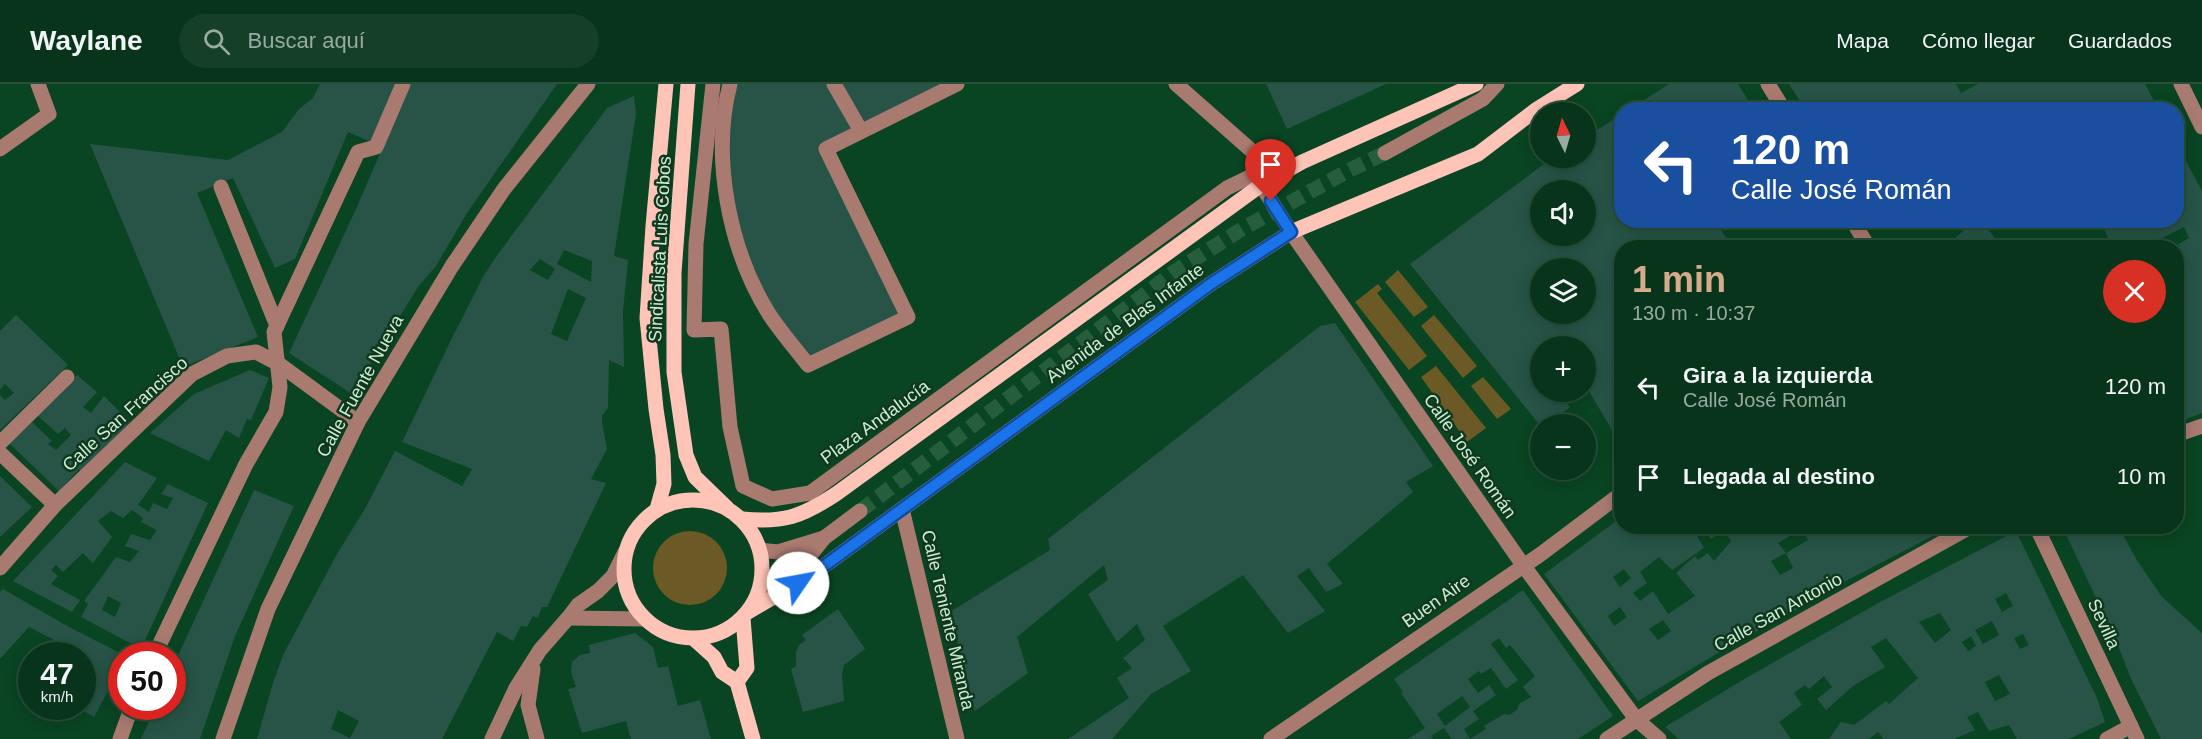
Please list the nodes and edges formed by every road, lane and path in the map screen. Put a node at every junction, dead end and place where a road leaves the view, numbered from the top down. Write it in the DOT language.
graph roads {
  1 [pos="38,84"];
  2 [pos="403,84"];
  3 [pos="588,84"];
  4 [pos="666,84"];
  5 [pos="688,84"];
  6 [pos="713,84"];
  7 [pos="730,84"];
  8 [pos="834,84"];
  9 [pos="957,84"];
  10 [pos="1176,84"];
  11 [pos="1476,84"];
  12 [pos="1497,84"];
  13 [pos="1577,84"];
  14 [pos="1768,84"];
  15 [pos="2181,84"];
  16 [pos="1779,102"];
  17 [pos="2202,127"];
  18 [pos="861,132"];
  19 [pos="0,149"];
  20 [pos="1385,153"];
  21 [pos="1261,185"];
  22 [pos="221,188"];
  23 [pos="1291,232"];
  24 [pos="277,326"];
  25 [pos="279,364"];
  26 [pos="67,377"];
  27 [pos="358,422"];
  28 [pos="2202,426"];
  29 [pos="2184,432"];
  30 [pos="0,443"];
  31 [pos="0,453"];
  32 [pos="1614,499"];
  33 [pos="55,505"];
  34 [pos="728,508"];
  35 [pos="657,509"];
  36 [pos="902,509"];
  37 [pos="860,511"];
  38 [pos="742,519"];
  39 [pos="1958,534"];
  40 [pos="2040,534"];
  41 [pos="824,538"];
  42 [pos="760,550"];
  43 [pos="625,552"];
  44 [pos="1523,565"];
  45 [pos="0,568"];
  46 [pos="748,611"];
  47 [pos="568,618"];
  48 [pos="644,619"];
  49 [pos="694,639"];
  50 [pos="161,642"];
  51 [pos="535,659"];
  52 [pos="737,682"];
  53 [pos="1636,719"];
  54 [pos="127,720"];
  55 [pos="2134,733"];
  56 [pos="120,739"];
  57 [pos="223,739"];
  58 [pos="492,739"];
  59 [pos="537,739"];
  60 [pos="753,739"];
  61 [pos="957,739"];
  62 [pos="1271,739"];
  63 [pos="1607,739"];
  64 [pos="1659,739"];
  65 [pos="2107,739"];
  1 -- 19 [label="street"];
  2 -- 24 [label="street"];
  3 -- 27 [label="street, Calle Fuente Nueva"];
  4 -- 35 [label="main road, Sindicalista Luis Cobos"];
  5 -- 34 [label="main road, Sindicalista Luis Cobos"];
  6 -- 10 [label="street, Plaza Andalucía"];
  7 -- 18 [label="street"];
  8 -- 18 [label="street"];
  9 -- 18 [label="street"];
  11 -- 21 [label="main road, Avenida de Blas Infante"];
  12 -- 20 [label="street"];
  13 -- 23 [label="main road, Avenida de Blas Infante"];
  14 -- 16 [label="street"];
  15 -- 17 [label="street"];
  21 -- 23 [label="street, Calle José Román"];
  21 -- 38 [label="main road, Avenida de Blas Infante"];
  22 -- 24 [label="street"];
  23 -- 36 [label="main road, Avenida de Blas Infante"];
  23 -- 44 [label="street, Calle José Román"];
  24 -- 25 [label="street"];
  25 -- 27 [label="street, Calle San Francisco"];
  25 -- 33 [label="street, Calle San Francisco"];
  25 -- 50 [label="street"];
  26 -- 30 [label="street"];
  27 -- 57 [label="street, Calle Fuente Nueva"];
  28 -- 29 [label="street"];
  31 -- 33 [label="street"];
  32 -- 44 [label="street, Buen Aire"];
  33 -- 45 [label="street, Calle San Francisco"];
  34 -- 35 [label="main road"];
  34 -- 38 [label="main road"];
  35 -- 43 [label="main road"];
  36 -- 46 [label="main road, Avenida de Blas Infante"];
  36 -- 61 [label="street, Calle Teniente Miranda"];
  37 -- 41 [label="street"];
  38 -- 42 [label="main road"];
  39 -- 53 [label="street, Calle San Antonio"];
  40 -- 55 [label="street, Sevilla"];
  41 -- 42 [label="street"];
  41 -- 46 [label="street"];
  42 -- 46 [label="main road"];
  43 -- 47 [label="street"];
  43 -- 48 [label="main road"];
  44 -- 53 [label="street, Calle José Román"];
  44 -- 62 [label="street, Buen Aire"];
  46 -- 49 [label="main road"];
  46 -- 52 [label="main road"];
  47 -- 48 [label="street"];
  47 -- 51 [label="street"];
  48 -- 49 [label="main road"];
  49 -- 52 [label="main road"];
  51 -- 58 [label="street"];
  51 -- 59 [label="street"];
  52 -- 60 [label="main road"];
  53 -- 63 [label="street, Calle San Antonio"];
  53 -- 64 [label="street, Calle José Román"];
  54 -- 56 [label="street"];
  55 -- 65 [label="street"];
}
